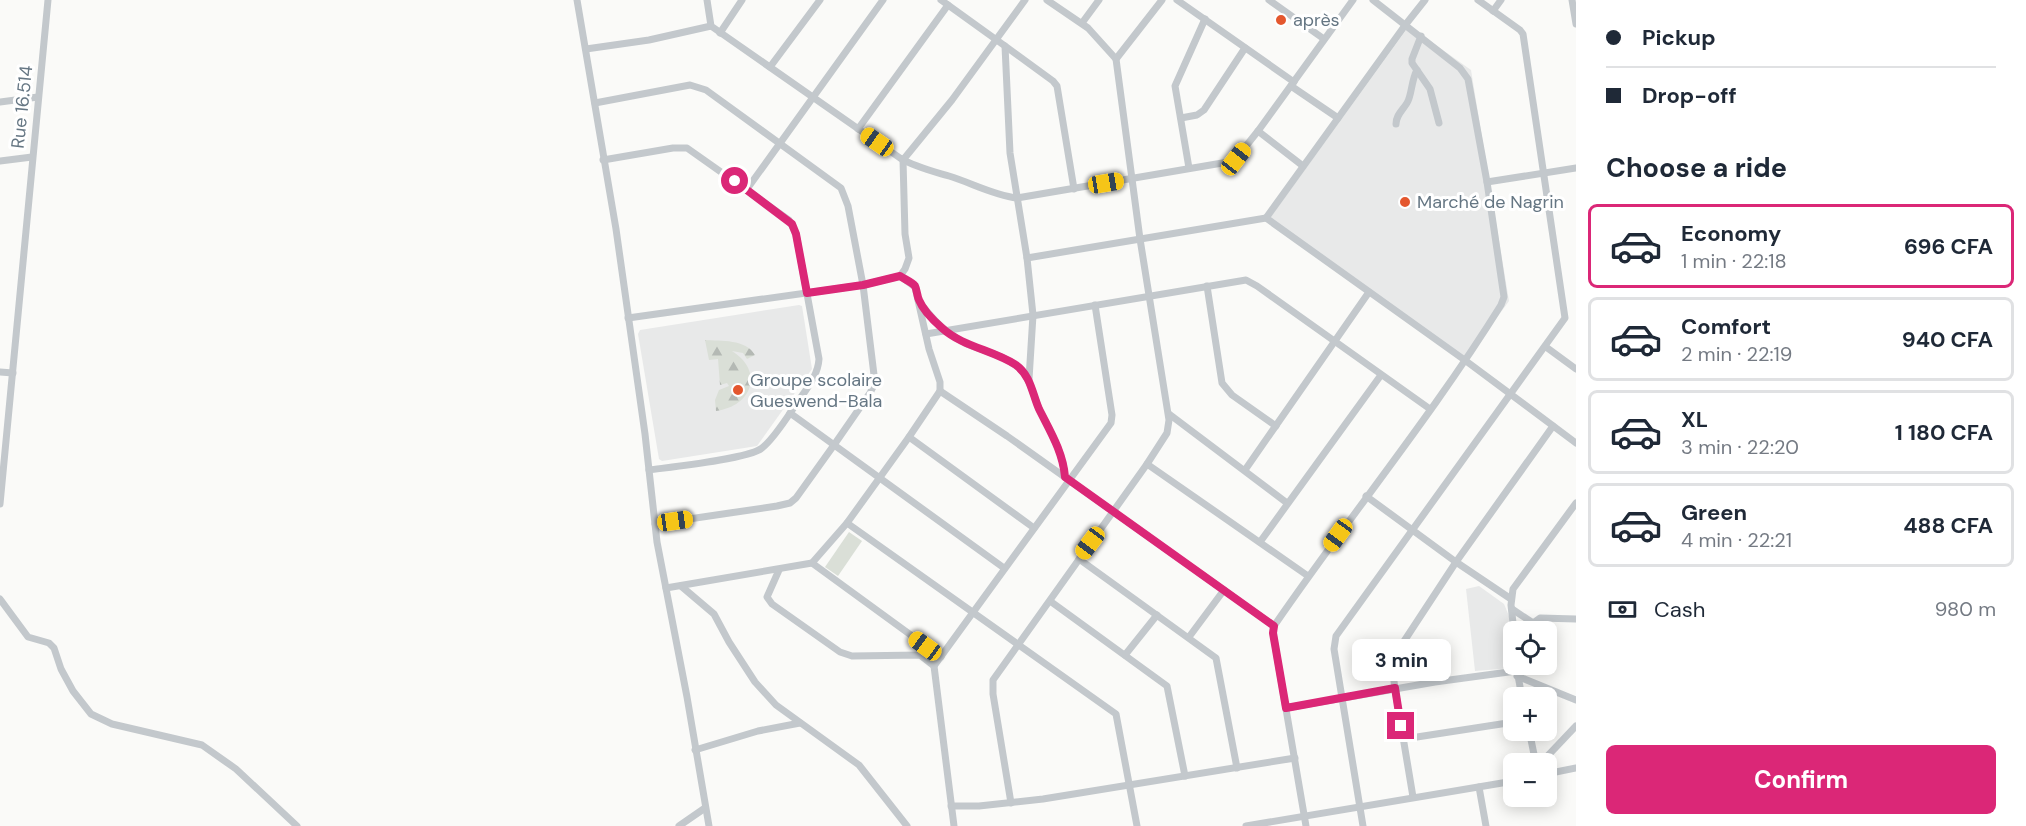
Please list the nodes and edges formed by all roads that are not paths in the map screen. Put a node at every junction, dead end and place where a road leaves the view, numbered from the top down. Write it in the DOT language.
graph roads {
  1 [pos="48,0"];
  2 [pos="576,0"];
  3 [pos="707,0"];
  4 [pos="742,0"];
  5 [pos="819,0"];
  6 [pos="883,0"];
  7 [pos="941,0"];
  8 [pos="1025,0"];
  9 [pos="1047,0"];
  10 [pos="1099,0"];
  11 [pos="1162,0"];
  12 [pos="1178,0"];
  13 [pos="1269,0"];
  14 [pos="1353,0"];
  15 [pos="1373,0"];
  16 [pos="1425,0"];
  17 [pos="1478,0"];
  18 [pos="1501,0"];
  19 [pos="1572,0"];
  20 [pos="948,5"];
  21 [pos="1493,10"];
  22 [pos="1205,19"];
  23 [pos="1082,23"];
  24 [pos="1406,24"];
  25 [pos="1576,24"];
  26 [pos="711,26"];
  27 [pos="720,33"];
  28 [pos="1421,36"];
  29 [pos="996,39"];
  30 [pos="1324,39"];
  31 [pos="1005,46"];
  32 [pos="1245,48"];
  33 [pos="585,49"];
  34 [pos="1116,59"];
  35 [pos="770,67"];
  36 [pos="1417,70"];
  37 [pos="1293,84"];
  38 [pos="38,97"];
  39 [pos="813,97"];
  40 [pos="0,102"];
  41 [pos="595,103"];
  42 [pos="1181,118"];
  43 [pos="1338,118"];
  44 [pos="1439,123"];
  45 [pos="1396,124"];
  46 [pos="858,129"];
  47 [pos="1258,131"];
  48 [pos="778,144"];
  49 [pos="32,157"];
  50 [pos="603,159"];
  51 [pos="903,160"];
  52 [pos="0,161"];
  53 [pos="1302,166"];
  54 [pos="1189,168"];
  55 [pos="1576,168"];
  56 [pos="1545,173"];
  57 [pos="1132,179"];
  58 [pos="1487,182"];
  59 [pos="747,189"];
  60 [pos="1074,189"];
  61 [pos="1017,198"];
  62 [pos="1266,218"];
  63 [pos="1140,239"];
  64 [pos="1027,258"];
  65 [pos="900,276"];
  66 [pos="863,285"];
  67 [pos="1207,286"];
  68 [pos="1369,292"];
  69 [pos="807,293"];
  70 [pos="1150,296"];
  71 [pos="920,302"];
  72 [pos="1095,305"];
  73 [pos="1033,315"];
  74 [pos="628,318"];
  75 [pos="945,331"];
  76 [pos="926,334"];
  77 [pos="1335,342"];
  78 [pos="1546,347"];
  79 [pos="1466,361"];
  80 [pos="1576,369"];
  81 [pos="0,372"];
  82 [pos="13,373"];
  83 [pos="1381,375"];
  84 [pos="1029,379"];
  85 [pos="940,391"];
  86 [pos="1511,394"];
  87 [pos="1430,410"];
  88 [pos="790,413"];
  89 [pos="1169,414"];
  90 [pos="1276,426"];
  91 [pos="1553,426"];
  92 [pos="909,437"];
  93 [pos="1576,444"];
  94 [pos="834,445"];
  95 [pos="1147,464"];
  96 [pos="649,470"];
  97 [pos="1245,470"];
  98 [pos="880,478"];
  99 [pos="1067,479"];
  100 [pos="1366,496"];
  101 [pos="1287,503"];
  102 [pos="1576,503"];
  103 [pos="0,504"];
  104 [pos="1114,512"];
  105 [pos="847,523"];
  106 [pos="655,524"];
  107 [pos="1034,528"];
  108 [pos="1412,529"];
  109 [pos="1260,542"];
  110 [pos="1079,559"];
  111 [pos="1456,562"];
  112 [pos="812,563"];
  113 [pos="1004,568"];
  114 [pos="779,570"];
  115 [pos="1308,576"];
  116 [pos="681,586"];
  117 [pos="666,588"];
  118 [pos="1224,590"];
  119 [pos="0,599"];
  120 [pos="1511,599"];
  121 [pos="1050,601"];
  122 [pos="1512,609"];
  123 [pos="974,612"];
  124 [pos="1157,615"];
  125 [pos="1576,619"];
  126 [pos="1513,621"];
  127 [pos="1530,621"];
  128 [pos="1536,621"];
  129 [pos="1274,626"];
  130 [pos="1189,637"];
  131 [pos="1017,644"];
  132 [pos="1125,655"];
  133 [pos="941,657"];
  134 [pos="934,666"];
  135 [pos="1503,673"];
  136 [pos="1525,675"];
  137 [pos="1395,688"];
  138 [pos="1341,698"];
  139 [pos="1576,699"];
  140 [pos="1286,708"];
  141 [pos="800,723"];
  142 [pos="1503,724"];
  143 [pos="1576,726"];
  144 [pos="1404,739"];
  145 [pos="695,750"];
  146 [pos="1549,753"];
  147 [pos="1295,758"];
  148 [pos="1237,768"];
  149 [pos="1576,768"];
  150 [pos="1557,772"];
  151 [pos="1185,776"];
  152 [pos="1503,783"];
  153 [pos="1130,785"];
  154 [pos="1479,787"];
  155 [pos="1413,797"];
  156 [pos="1011,803"];
  157 [pos="951,806"];
  158 [pos="1360,806"];
  159 [pos="705,808"];
  160 [pos="1304,816"];
  161 [pos="297,826"];
  162 [pos="679,826"];
  163 [pos="709,826"];
  164 [pos="907,826"];
  165 [pos="954,826"];
  166 [pos="1137,826"];
  167 [pos="1246,826"];
  168 [pos="1306,826"];
  169 [pos="1363,826"];
  170 [pos="1486,826"];
  1 -- 38 [label="street, Rue 16.514"];
  2 -- 33 [label="street"];
  3 -- 26 [label="street"];
  4 -- 27 [label="street"];
  5 -- 35 [label="street"];
  6 -- 39 [label="street"];
  7 -- 20 [label="street"];
  8 -- 29 [label="street"];
  9 -- 23 [label="street"];
  10 -- 23 [label="street"];
  11 -- 34 [label="street"];
  12 -- 22 [label="street"];
  13 -- 30 [label="street"];
  14 -- 30 [label="street"];
  15 -- 24 [label="street"];
  16 -- 24 [label="street"];
  17 -- 21 [label="street"];
  18 -- 21 [label="street"];
  19 -- 25 [label="street"];
  20 -- 29 [label="street"];
  20 -- 46 [label="street"];
  21 -- 56 [label="street"];
  22 -- 32 [label="street"];
  22 -- 42 [label="street"];
  23 -- 34 [label="street"];
  24 -- 28 [label="street"];
  24 -- 43 [label="street"];
  26 -- 27 [label="street"];
  26 -- 33 [label="street"];
  27 -- 35 [label="street"];
  28 -- 36 [label="street"];
  28 -- 58 [label="street"];
  29 -- 31 [label="street"];
  29 -- 51 [label="street"];
  30 -- 37 [label="street"];
  31 -- 60 [label="street"];
  31 -- 61 [label="street"];
  32 -- 37 [label="street"];
  32 -- 42 [label="street"];
  33 -- 41 [label="street"];
  34 -- 57 [label="street"];
  35 -- 39 [label="street"];
  36 -- 44 [label="street"];
  36 -- 45 [label="street"];
  37 -- 43 [label="street"];
  37 -- 47 [label="street"];
  38 -- 40 [label="street"];
  38 -- 49 [label="street, Rue 16.514"];
  39 -- 46 [label="street"];
  39 -- 48 [label="street"];
  41 -- 48 [label="street"];
  41 -- 50 [label="street"];
  42 -- 54 [label="street"];
  43 -- 53 [label="street"];
  46 -- 51 [label="street"];
  47 -- 53 [label="street"];
  47 -- 54 [label="street"];
  48 -- 59 [label="street"];
  48 -- 66 [label="street"];
  49 -- 52 [label="street"];
  49 -- 82 [label="street, Rue 16.514"];
  50 -- 59 [label="street"];
  50 -- 74 [label="street"];
  51 -- 61 [label="street"];
  51 -- 65 [label="street"];
  53 -- 62 [label="street"];
  54 -- 57 [label="street"];
  55 -- 56 [label="street"];
  56 -- 58 [label="street"];
  56 -- 78 [label="street"];
  57 -- 60 [label="street"];
  57 -- 63 [label="street"];
  58 -- 79 [label="street"];
  59 -- 69 [label="street"];
  60 -- 61 [label="street"];
  61 -- 64 [label="street"];
  62 -- 63 [label="street"];
  62 -- 68 [label="street"];
  63 -- 64 [label="street"];
  63 -- 70 [label="street"];
  64 -- 73 [label="street"];
  65 -- 66 [label="street"];
  65 -- 71 [label="street"];
  66 -- 69 [label="street"];
  66 -- 94 [label="street"];
  67 -- 70 [label="street"];
  67 -- 77 [label="street"];
  67 -- 90 [label="street"];
  68 -- 77 [label="street"];
  68 -- 79 [label="street"];
  69 -- 74 [label="street"];
  69 -- 88 [label="street"];
  70 -- 72 [label="street"];
  70 -- 89 [label="street"];
  71 -- 75 [label="street"];
  71 -- 76 [label="street"];
  72 -- 73 [label="street"];
  72 -- 99 [label="street"];
  73 -- 75 [label="street"];
  73 -- 84 [label="street"];
  74 -- 96 [label="street"];
  75 -- 76 [label="street"];
  75 -- 84 [label="street"];
  76 -- 85 [label="street"];
  77 -- 83 [label="street"];
  77 -- 90 [label="street"];
  78 -- 80 [label="street"];
  78 -- 86 [label="street"];
  79 -- 86 [label="street"];
  79 -- 87 [label="street"];
  81 -- 82 [label="street"];
  82 -- 103 [label="street, Rue 16.514"];
  83 -- 87 [label="street"];
  83 -- 101 [label="street"];
  84 -- 99 [label="street"];
  85 -- 92 [label="street"];
  85 -- 99 [label="street"];
  86 -- 91 [label="street"];
  86 -- 108 [label="street"];
  87 -- 100 [label="street"];
  88 -- 94 [label="street"];
  88 -- 96 [label="street"];
  89 -- 95 [label="street"];
  89 -- 97 [label="street"];
  90 -- 97 [label="street"];
  91 -- 93 [label="street"];
  91 -- 111 [label="street"];
  92 -- 98 [label="street"];
  92 -- 107 [label="street"];
  94 -- 98 [label="street"];
  94 -- 106 [label="street"];
  95 -- 104 [label="street"];
  95 -- 109 [label="street"];
  96 -- 106 [label="street"];
  97 -- 101 [label="street"];
  98 -- 105 [label="street"];
  98 -- 113 [label="street"];
  99 -- 104 [label="street"];
  99 -- 107 [label="street"];
  100 -- 108 [label="street"];
  100 -- 115 [label="street"];
  101 -- 109 [label="street"];
  102 -- 120 [label="street"];
  104 -- 110 [label="street"];
  104 -- 118 [label="street"];
  105 -- 112 [label="street"];
  105 -- 123 [label="street"];
  106 -- 117 [label="street"];
  107 -- 113 [label="street"];
  108 -- 111 [label="street"];
  108 -- 138 [label="street"];
  109 -- 115 [label="street"];
  110 -- 121 [label="street"];
  110 -- 124 [label="street"];
  111 -- 120 [label="street"];
  111 -- 137 [label="street"];
  112 -- 114 [label="street"];
  112 -- 133 [label="street"];
  113 -- 123 [label="street"];
  114 -- 116 [label="street"];
  114 -- 134 [label="street"];
  115 -- 129 [label="street"];
  116 -- 117 [label="street"];
  116 -- 141 [label="street"];
  117 -- 145 [label="street"];
  118 -- 129 [label="street"];
  118 -- 130 [label="street"];
  119 -- 161 [label="street"];
  120 -- 122 [label="street"];
  121 -- 131 [label="street"];
  121 -- 132 [label="street"];
  122 -- 126 [label="street"];
  122 -- 127 [label="street"];
  123 -- 131 [label="street"];
  123 -- 133 [label="street"];
  124 -- 130 [label="street"];
  124 -- 132 [label="street"];
  125 -- 128 [label="street"];
  129 -- 140 [label="street"];
  130 -- 148 [label="street"];
  131 -- 153 [label="street"];
  131 -- 156 [label="street"];
  132 -- 151 [label="street"];
  133 -- 134 [label="street"];
  134 -- 157 [label="street"];
  135 -- 137 [label="street"];
  136 -- 139 [label="street"];
  137 -- 138 [label="street"];
  137 -- 144 [label="street"];
  138 -- 140 [label="street"];
  138 -- 158 [label="street"];
  140 -- 147 [label="street"];
  141 -- 145 [label="street"];
  141 -- 164 [label="street"];
  142 -- 144 [label="street"];
  143 -- 146 [label="street"];
  144 -- 155 [label="street"];
  145 -- 159 [label="street"];
  147 -- 148 [label="street"];
  147 -- 160 [label="street"];
  148 -- 151 [label="street"];
  149 -- 150 [label="street"];
  151 -- 153 [label="street"];
  152 -- 154 [label="street"];
  153 -- 156 [label="street"];
  153 -- 166 [label="street"];
  154 -- 155 [label="street"];
  154 -- 170 [label="street"];
  155 -- 158 [label="street"];
  156 -- 157 [label="street"];
  157 -- 165 [label="street"];
  158 -- 160 [label="street"];
  158 -- 169 [label="street"];
  159 -- 162 [label="street"];
  159 -- 163 [label="street"];
  160 -- 167 [label="street"];
  160 -- 168 [label="street"];
}
